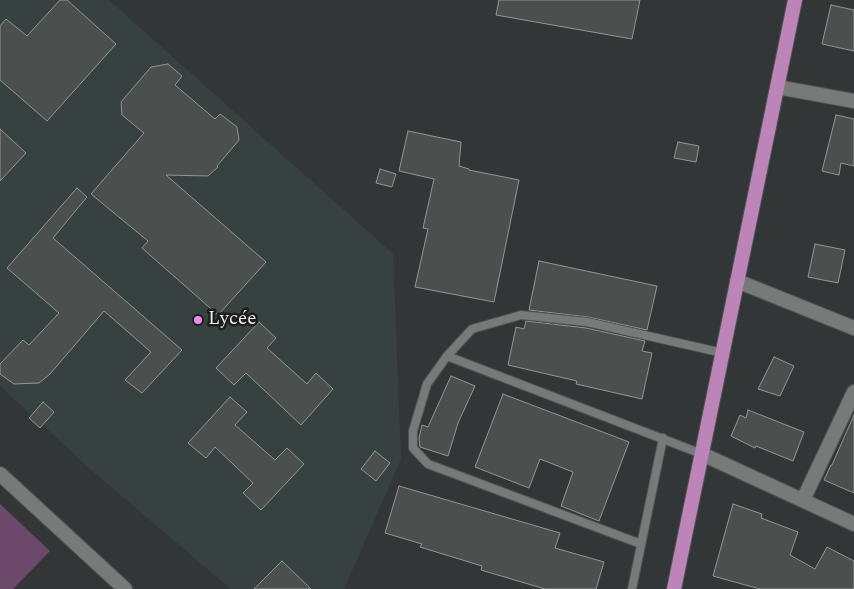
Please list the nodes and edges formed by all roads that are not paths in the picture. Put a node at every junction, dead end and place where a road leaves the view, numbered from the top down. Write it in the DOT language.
graph roads {
  1 [pos="795,0"];
  2 [pos="777,87"];
  3 [pos="854,101"];
  4 [pos="738,281"];
  5 [pos="854,328"];
  6 [pos="723,353"];
  7 [pos="447,356"];
  8 [pos="854,392"];
  9 [pos="663,438"];
  10 [pos="702,454"];
  11 [pos="0,474"];
  12 [pos="803,500"];
  13 [pos="854,524"];
  14 [pos="641,544"];
  15 [pos="125,589"];
  16 [pos="632,589"];
  17 [pos="674,589"];
  1 -- 2 [label="main road"];
  2 -- 3 [label="street"];
  2 -- 4 [label="main road"];
  4 -- 5 [label="street"];
  4 -- 6 [label="main road"];
  6 -- 7 [label="lane"];
  6 -- 10 [label="main road"];
  7 -- 9 [label="lane"];
  7 -- 14 [label="lane"];
  8 -- 12 [label="street"];
  9 -- 10 [label="lane"];
  9 -- 14 [label="lane"];
  10 -- 12 [label="street"];
  10 -- 17 [label="main road"];
  11 -- 15 [label="street"];
  12 -- 13 [label="street"];
  14 -- 16 [label="lane"];
}
